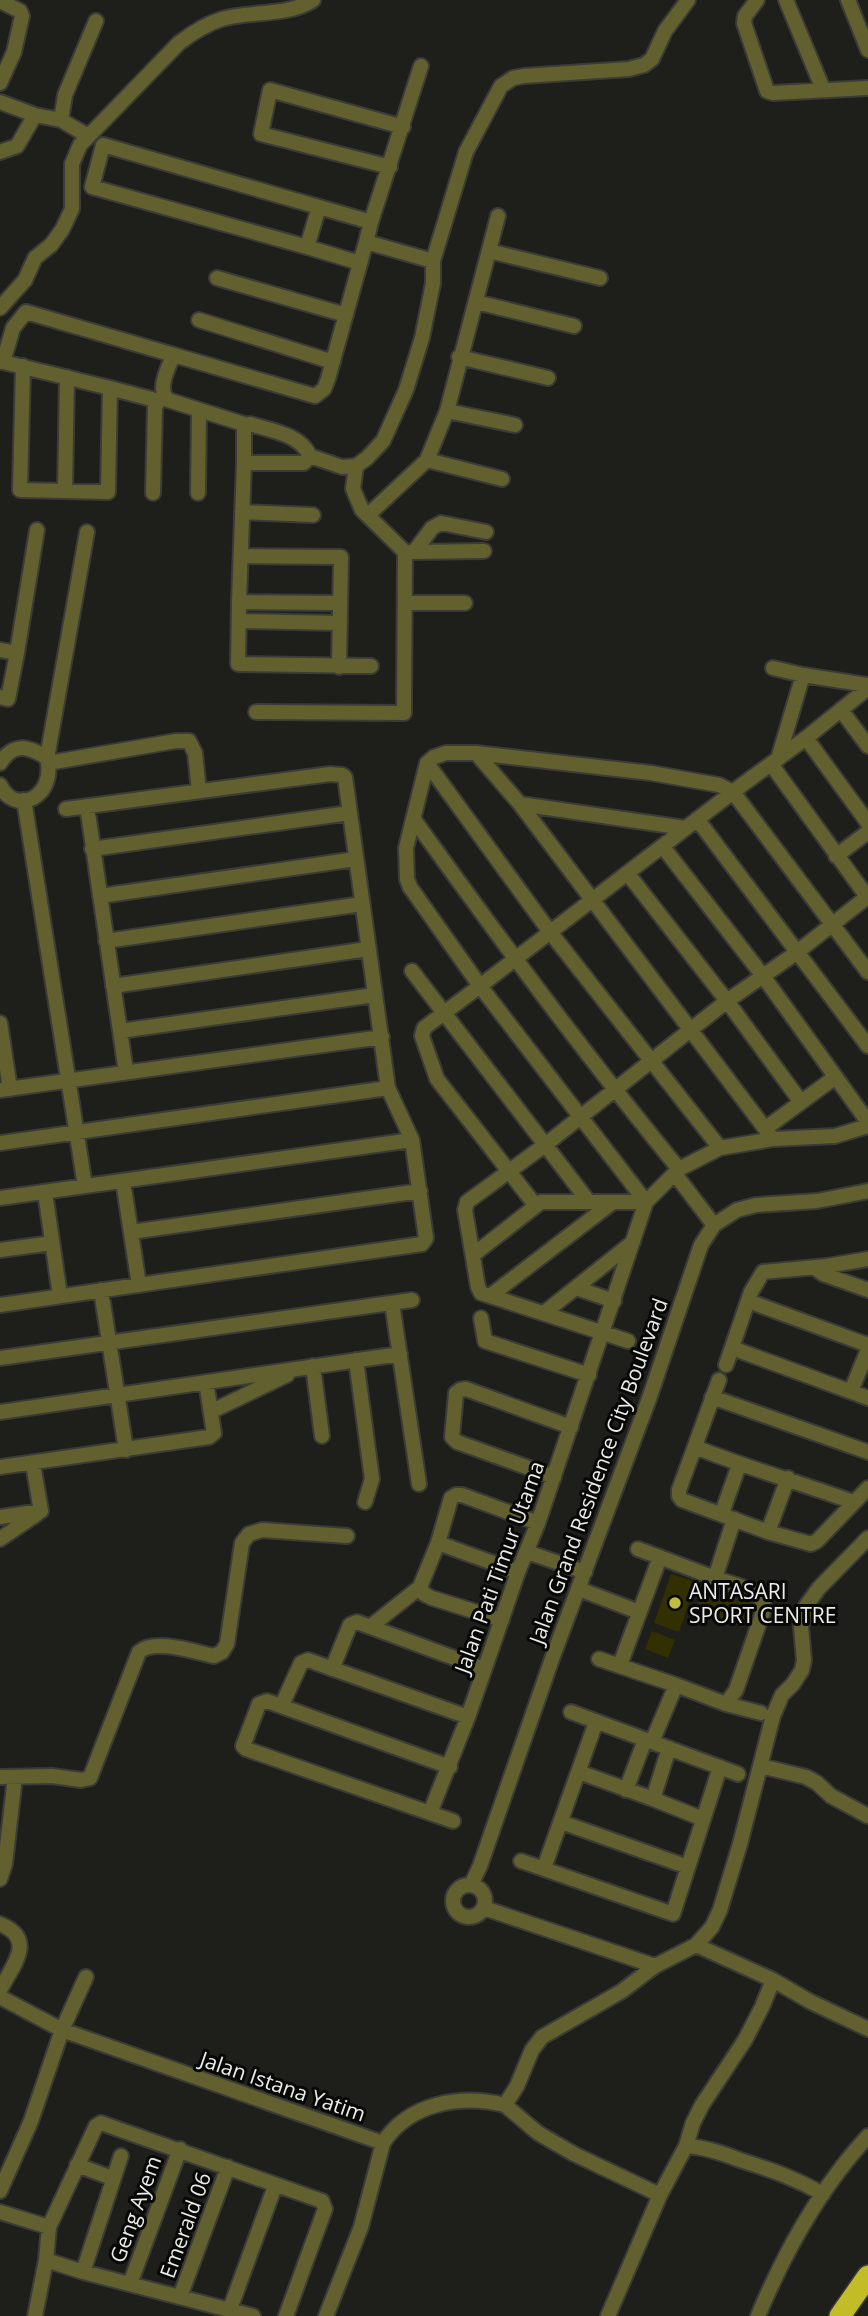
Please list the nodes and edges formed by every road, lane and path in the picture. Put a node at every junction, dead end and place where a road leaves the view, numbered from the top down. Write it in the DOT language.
graph roads {
  1 [pos="313,0"];
  2 [pos="688,0"];
  3 [pos="757,0"];
  4 [pos="786,0"];
  5 [pos="848,0"];
  6 [pos="0,1"];
  7 [pos="96,21"];
  8 [pos="868,50"];
  9 [pos="421,66"];
  10 [pos="0,83"];
  11 [pos="868,88"];
  12 [pos="823,89"];
  13 [pos="0,102"];
  14 [pos="35,115"];
  15 [pos="61,120"];
  16 [pos="403,127"];
  17 [pos="88,136"];
  18 [pos="0,152"];
  19 [pos="390,167"];
  20 [pos="319,207"];
  21 [pos="498,216"];
  22 [pos="371,222"];
  23 [pos="366,242"];
  24 [pos="307,247"];
  25 [pos="489,251"];
  26 [pos="433,261"];
  27 [pos="360,264"];
  28 [pos="217,278"];
  29 [pos="600,278"];
  30 [pos="476,302"];
  31 [pos="0,308"];
  32 [pos="346,315"];
  33 [pos="199,320"];
  34 [pos="574,326"];
  35 [pos="173,355"];
  36 [pos="459,357"];
  37 [pos="1,362"];
  38 [pos="333,362"];
  39 [pos="23,366"];
  40 [pos="67,377"];
  41 [pos="548,378"];
  42 [pos="110,388"];
  43 [pos="161,398"];
  44 [pos="199,410"];
  45 [pos="447,411"];
  46 [pos="247,425"];
  47 [pos="515,425"];
  48 [pos="310,456"];
  49 [pos="427,460"];
  50 [pos="244,463"];
  51 [pos="356,466"];
  52 [pos="502,479"];
  53 [pos="65,491"];
  54 [pos="153,493"];
  55 [pos="198,493"];
  56 [pos="242,512"];
  57 [pos="313,515"];
  58 [pos="368,515"];
  59 [pos="37,530"];
  60 [pos="88,533"];
  61 [pos="486,533"];
  62 [pos="484,551"];
  63 [pos="409,552"];
  64 [pos="241,556"];
  65 [pos="239,602"];
  66 [pos="340,603"];
  67 [pos="406,603"];
  68 [pos="465,603"];
  69 [pos="239,621"];
  70 [pos="340,623"];
  71 [pos="0,650"];
  72 [pos="17,653"];
  73 [pos="371,666"];
  74 [pos="340,667"];
  75 [pos="774,668"];
  76 [pos="803,676"];
  77 [pos="868,686"];
  78 [pos="0,697"];
  79 [pos="842,710"];
  80 [pos="256,712"];
  81 [pos="806,738"];
  82 [pos="868,746"];
  83 [pos="476,753"];
  84 [pos="48,760"];
  85 [pos="774,762"];
  86 [pos="0,763"];
  87 [pos="427,763"];
  88 [pos="0,785"];
  89 [pos="200,791"];
  90 [pos="733,792"];
  91 [pos="24,800"];
  92 [pos="520,804"];
  93 [pos="87,806"];
  94 [pos="66,809"];
  95 [pos="349,813"];
  96 [pos="415,821"];
  97 [pos="691,823"];
  98 [pos="868,823"];
  99 [pos="868,832"];
  100 [pos="663,847"];
  101 [pos="92,849"];
  102 [pos="836,856"];
  103 [pos="356,859"];
  104 [pos="628,874"];
  105 [pos="100,895"];
  106 [pos="868,898"];
  107 [pos="592,899"];
  108 [pos="362,904"];
  109 [pos="832,925"];
  110 [pos="550,932"];
  111 [pos="106,941"];
  112 [pos="368,949"];
  113 [pos="796,953"];
  114 [pos="514,959"];
  115 [pos="411,971"];
  116 [pos="868,972"];
  117 [pos="763,976"];
  118 [pos="113,986"];
  119 [pos="480,986"];
  120 [pos="375,995"];
  121 [pos="727,1001"];
  122 [pos="444,1013"];
  123 [pos="0,1023"];
  124 [pos="692,1030"];
  125 [pos="120,1031"];
  126 [pos="382,1037"];
  127 [pos="868,1046"];
  128 [pos="2,1048"];
  129 [pos="650,1062"];
  130 [pos="126,1072"];
  131 [pos="834,1078"];
  132 [pos="69,1080"];
  133 [pos="388,1088"];
  134 [pos="5,1089"];
  135 [pos="614,1090"];
  136 [pos="801,1102"];
  137 [pos="580,1116"];
  138 [pos="868,1124"];
  139 [pos="77,1132"];
  140 [pos="770,1133"];
  141 [pos="412,1140"];
  142 [pos="0,1143"];
  143 [pos="545,1145"];
  144 [pos="720,1148"];
  145 [pos="509,1171"];
  146 [pos="677,1171"];
  147 [pos="123,1181"];
  148 [pos="85,1186"];
  149 [pos="420,1191"];
  150 [pos="868,1191"];
  151 [pos="45,1192"];
  152 [pos="0,1198"];
  153 [pos="589,1202"];
  154 [pos="613,1202"];
  155 [pos="646,1202"];
  156 [pos="536,1206"];
  157 [pos="714,1224"];
  158 [pos="131,1232"];
  159 [pos="634,1242"];
  160 [pos="52,1243"];
  161 [pos="0,1250"];
  162 [pos="473,1255"];
  163 [pos="868,1259"];
  164 [pos="813,1266"];
  165 [pos="139,1285"];
  166 [pos="576,1288"];
  167 [pos="101,1290"];
  168 [pos="868,1290"];
  169 [pos="60,1296"];
  170 [pos="490,1296"];
  171 [pos="412,1300"];
  172 [pos="614,1301"];
  173 [pos="748,1301"];
  174 [pos="392,1303"];
  175 [pos="0,1305"];
  176 [pos="544,1313"];
  177 [pos="481,1318"];
  178 [pos="603,1333"];
  179 [pos="628,1341"];
  180 [pos="109,1343"];
  181 [pos="868,1345"];
  182 [pos="732,1348"];
  183 [pos="868,1350"];
  184 [pos="400,1354"];
  185 [pos="0,1358"];
  186 [pos="356,1360"];
  187 [pos="726,1365"];
  188 [pos="307,1367"];
  189 [pos="589,1375"];
  190 [pos="719,1380"];
  191 [pos="206,1382"];
  192 [pos="851,1391"];
  193 [pos="117,1395"];
  194 [pos="712,1397"];
  195 [pos="868,1398"];
  196 [pos="212,1411"];
  197 [pos="0,1412"];
  198 [pos="571,1427"];
  199 [pos="322,1436"];
  200 [pos="695,1447"];
  201 [pos="127,1450"];
  202 [pos="868,1452"];
  203 [pos="33,1464"];
  204 [pos="739,1465"];
  205 [pos="0,1467"];
  206 [pos="554,1477"];
  207 [pos="788,1478"];
  208 [pos="419,1484"];
  209 [pos="868,1488"];
  210 [pos="365,1502"];
  211 [pos="853,1502"];
  212 [pos="41,1511"];
  213 [pos="728,1516"];
  214 [pos="0,1517"];
  215 [pos="538,1523"];
  216 [pos="768,1532"];
  217 [pos="347,1536"];
  218 [pos="868,1538"];
  219 [pos="0,1539"];
  220 [pos="438,1543"];
  221 [pos="638,1549"];
  222 [pos="527,1552"];
  223 [pos="660,1557"];
  224 [pos="518,1572"];
  225 [pos="584,1572"];
  226 [pos="715,1578"];
  227 [pos="420,1587"];
  228 [pos="579,1589"];
  229 [pos="639,1612"];
  230 [pos="502,1620"];
  231 [pos="370,1627"];
  232 [pos="598,1659"];
  233 [pos="620,1665"];
  234 [pos="332,1669"];
  235 [pos="484,1670"];
  236 [pos="676,1685"];
  237 [pos="726,1704"];
  238 [pos="282,1705"];
  239 [pos="571,1712"];
  240 [pos="761,1713"];
  241 [pos="468,1717"];
  242 [pos="596,1722"];
  243 [pos="649,1741"];
  244 [pos="669,1748"];
  245 [pos="761,1766"];
  246 [pos="450,1767"];
  247 [pos="720,1767"];
  248 [pos="579,1773"];
  249 [pos="738,1774"];
  250 [pos="7,1777"];
  251 [pos="626,1790"];
  252 [pos="653,1799"];
  253 [pos="430,1813"];
  254 [pos="868,1816"];
  255 [pos="703,1819"];
  256 [pos="453,1821"];
  257 [pos="561,1822"];
  258 [pos="522,1861"];
  259 [pos="688,1867"];
  260 [pos="544,1868"];
  261 [pos="0,1880"];
  262 [pos="471,1885"];
  263 [pos="484,1908"];
  264 [pos="0,1924"];
  265 [pos="696,1945"];
  266 [pos="655,1966"];
  267 [pos="86,1977"];
  268 [pos="772,1980"];
  269 [pos="0,1990"];
  270 [pos="0,1997"];
  271 [pos="868,2029"];
  272 [pos="62,2030"];
  273 [pos="505,2105"];
  274 [pos="868,2136"];
  275 [pos="383,2143"];
  276 [pos="686,2146"];
  277 [pos="180,2149"];
  278 [pos="121,2156"];
  279 [pos="77,2165"];
  280 [pos="228,2167"];
  281 [pos="112,2178"];
  282 [pos="275,2186"];
  283 [pos="0,2191"];
  284 [pos="823,2194"];
  285 [pos="660,2195"];
  286 [pos="0,2212"];
  287 [pos="49,2227"];
  288 [pos="46,2260"];
  289 [pos="83,2272"];
  290 [pos="868,2276"];
  291 [pos="130,2284"];
  292 [pos="180,2297"];
  293 [pos="230,2309"];
  294 [pos="35,2316"];
  295 [pos="253,2316"];
  296 [pos="286,2316"];
  297 [pos="326,2316"];
  298 [pos="608,2316"];
  299 [pos="758,2316"];
  300 [pos="840,2316"];
  1 -- 17 [label="street"];
  2 -- 26 [label="street"];
  3 -- 12 [label="street"];
  4 -- 12 [label="street"];
  5 -- 8 [label="street"];
  6 -- 10 [label="street"];
  7 -- 15 [label="street"];
  9 -- 16 [label="street"];
  11 -- 12 [label="street"];
  13 -- 14 [label="street"];
  14 -- 15 [label="street"];
  14 -- 18 [label="street"];
  15 -- 17 [label="street"];
  16 -- 19 [label="street"];
  16 -- 19 [label="street"];
  17 -- 31 [label="street"];
  19 -- 22 [label="street"];
  20 -- 22 [label="street"];
  20 -- 24 [label="street"];
  20 -- 24 [label="street"];
  21 -- 25 [label="street"];
  22 -- 23 [label="street"];
  23 -- 26 [label="street"];
  23 -- 27 [label="street"];
  24 -- 27 [label="street"];
  25 -- 29 [label="street"];
  25 -- 30 [label="street"];
  26 -- 51 [label="street"];
  27 -- 32 [label="street"];
  28 -- 32 [label="street"];
  30 -- 34 [label="street"];
  30 -- 36 [label="street"];
  32 -- 38 [label="street"];
  33 -- 38 [label="street"];
  35 -- 37 [label="street"];
  35 -- 38 [label="street"];
  35 -- 43 [label="street"];
  36 -- 41 [label="street"];
  36 -- 45 [label="street"];
  37 -- 39 [label="street"];
  39 -- 40 [label="street"];
  39 -- 53 [label="street"];
  40 -- 42 [label="street"];
  40 -- 53 [label="street"];
  42 -- 43 [label="street"];
  42 -- 53 [label="street"];
  43 -- 44 [label="street"];
  43 -- 54 [label="street"];
  44 -- 46 [label="street"];
  44 -- 55 [label="street"];
  45 -- 47 [label="street"];
  45 -- 49 [label="street"];
  46 -- 48 [label="street"];
  46 -- 50 [label="street"];
  48 -- 50 [label="street"];
  48 -- 51 [label="street"];
  49 -- 52 [label="street"];
  49 -- 58 [label="street"];
  50 -- 56 [label="street"];
  51 -- 58 [label="street"];
  56 -- 57 [label="street"];
  56 -- 64 [label="street"];
  58 -- 63 [label="street"];
  59 -- 72 [label="street"];
  60 -- 84 [label="street"];
  61 -- 63 [label="street"];
  62 -- 63 [label="street"];
  63 -- 67 [label="street"];
  64 -- 65 [label="street"];
  64 -- 66 [label="street"];
  65 -- 66 [label="street"];
  65 -- 69 [label="street"];
  66 -- 70 [label="street"];
  67 -- 68 [label="street"];
  67 -- 80 [label="street"];
  69 -- 70 [label="street"];
  69 -- 74 [label="street"];
  70 -- 74 [label="street"];
  71 -- 72 [label="street"];
  72 -- 78 [label="street"];
  73 -- 74 [label="street"];
  75 -- 76 [label="street"];
  76 -- 77 [label="street"];
  76 -- 85 [label="street"];
  77 -- 79 [label="street"];
  79 -- 81 [label="street"];
  79 -- 82 [label="street"];
  81 -- 85 [label="street"];
  81 -- 98 [label="street"];
  83 -- 87 [label="street"];
  83 -- 90 [label="street"];
  83 -- 92 [label="street"];
  84 -- 86 [label="street"];
  84 -- 89 [label="street"];
  84 -- 91 [label="street"];
  85 -- 90 [label="street"];
  85 -- 102 [label="street"];
  87 -- 96 [label="street"];
  87 -- 110 [label="street"];
  88 -- 91 [label="street"];
  89 -- 93 [label="street"];
  89 -- 95 [label="street"];
  90 -- 97 [label="street"];
  90 -- 109 [label="street"];
  91 -- 132 [label="street"];
  92 -- 97 [label="street"];
  92 -- 107 [label="street"];
  93 -- 94 [label="street"];
  93 -- 101 [label="street"];
  95 -- 101 [label="street"];
  95 -- 103 [label="street"];
  96 -- 114 [label="street"];
  96 -- 119 [label="street"];
  97 -- 100 [label="street"];
  97 -- 113 [label="street"];
  99 -- 102 [label="street"];
  100 -- 104 [label="street"];
  100 -- 117 [label="street"];
  101 -- 105 [label="street"];
  102 -- 106 [label="street"];
  103 -- 105 [label="street"];
  103 -- 108 [label="street"];
  104 -- 107 [label="street"];
  104 -- 121 [label="street"];
  105 -- 111 [label="street"];
  106 -- 109 [label="street"];
  107 -- 110 [label="street"];
  107 -- 124 [label="street"];
  108 -- 111 [label="street"];
  108 -- 112 [label="street"];
  109 -- 113 [label="street"];
  109 -- 116 [label="street"];
  110 -- 114 [label="street"];
  110 -- 129 [label="street"];
  111 -- 118 [label="street"];
  112 -- 118 [label="street"];
  112 -- 120 [label="street"];
  113 -- 117 [label="street"];
  113 -- 127 [label="street"];
  114 -- 119 [label="street"];
  114 -- 135 [label="street"];
  115 -- 122 [label="street"];
  117 -- 121 [label="street"];
  117 -- 131 [label="street"];
  118 -- 125 [label="street"];
  119 -- 122 [label="street"];
  119 -- 137 [label="street"];
  120 -- 125 [label="street"];
  120 -- 126 [label="street"];
  121 -- 124 [label="street"];
  121 -- 136 [label="street"];
  122 -- 143 [label="street"];
  122 -- 145 [label="street"];
  123 -- 128 [label="street"];
  124 -- 129 [label="street"];
  124 -- 140 [label="street"];
  125 -- 130 [label="street"];
  126 -- 130 [label="street"];
  126 -- 133 [label="street"];
  128 -- 134 [label="street"];
  129 -- 135 [label="street"];
  129 -- 144 [label="street"];
  130 -- 132 [label="street"];
  131 -- 136 [label="street"];
  131 -- 138 [label="street"];
  132 -- 134 [label="street"];
  132 -- 139 [label="street"];
  133 -- 139 [label="street"];
  133 -- 141 [label="street"];
  135 -- 137 [label="street"];
  135 -- 146 [label="street"];
  136 -- 140 [label="street"];
  137 -- 143 [label="street"];
  137 -- 155 [label="street"];
  138 -- 140 [label="street"];
  139 -- 142 [label="street"];
  139 -- 148 [label="street"];
  140 -- 144 [label="street"];
  141 -- 147 [label="street"];
  141 -- 149 [label="street"];
  143 -- 145 [label="street"];
  143 -- 153 [label="street"];
  144 -- 146 [label="street"];
  145 -- 156 [label="street"];
  145 -- 162 [label="street"];
  146 -- 155 [label="street"];
  146 -- 157 [label="street"];
  147 -- 148 [label="street"];
  147 -- 158 [label="street"];
  148 -- 151 [label="street"];
  149 -- 158 [label="street"];
  149 -- 165 [label="street"];
  150 -- 157 [label="street"];
  151 -- 152 [label="street"];
  151 -- 160 [label="street"];
  153 -- 154 [label="street"];
  153 -- 156 [label="street"];
  154 -- 155 [label="street"];
  154 -- 170 [label="street"];
  155 -- 159 [label="street, Jalan Pati Timur Utama"];
  156 -- 162 [label="street"];
  157 -- 225 [label="street, Jalan Grand Residence City Boulevard"];
  158 -- 165 [label="street"];
  159 -- 166 [label="street"];
  159 -- 172 [label="street, Jalan Pati Timur Utama"];
  160 -- 161 [label="street"];
  160 -- 169 [label="street"];
  162 -- 170 [label="street"];
  163 -- 164 [label="street"];
  164 -- 168 [label="street"];
  164 -- 173 [label="street"];
  165 -- 167 [label="street"];
  166 -- 172 [label="street"];
  166 -- 176 [label="street"];
  167 -- 169 [label="street"];
  167 -- 180 [label="street"];
  169 -- 175 [label="street"];
  170 -- 176 [label="street"];
  171 -- 174 [label="street"];
  172 -- 178 [label="street, Jalan Pati Timur Utama"];
  173 -- 181 [label="street"];
  173 -- 182 [label="street"];
  174 -- 180 [label="street"];
  174 -- 184 [label="street"];
  176 -- 178 [label="street"];
  177 -- 189 [label="street"];
  178 -- 179 [label="street"];
  178 -- 189 [label="street, Jalan Pati Timur Utama"];
  180 -- 185 [label="street"];
  180 -- 193 [label="street"];
  182 -- 187 [label="street"];
  182 -- 192 [label="street"];
  183 -- 192 [label="street"];
  184 -- 186 [label="street"];
  184 -- 208 [label="street"];
  186 -- 188 [label="street"];
  186 -- 210 [label="street"];
  188 -- 191 [label="street"];
  188 -- 196 [label="street"];
  188 -- 199 [label="street"];
  189 -- 198 [label="street, Jalan Pati Timur Utama"];
  190 -- 194 [label="street"];
  191 -- 193 [label="street"];
  191 -- 196 [label="street"];
  192 -- 195 [label="street"];
  193 -- 197 [label="street"];
  193 -- 201 [label="street"];
  194 -- 200 [label="street"];
  194 -- 202 [label="street"];
  196 -- 201 [label="street"];
  198 -- 206 [label="street, Jalan Pati Timur Utama"];
  198 -- 206 [label="street"];
  200 -- 204 [label="street"];
  200 -- 213 [label="street"];
  201 -- 203 [label="street"];
  203 -- 205 [label="street"];
  203 -- 212 [label="street"];
  204 -- 207 [label="street"];
  204 -- 213 [label="street"];
  206 -- 215 [label="street, Jalan Pati Timur Utama"];
  207 -- 211 [label="street"];
  207 -- 216 [label="street"];
  209 -- 211 [label="street"];
  211 -- 216 [label="street"];
  212 -- 214 [label="street"];
  212 -- 219 [label="street"];
  213 -- 216 [label="street"];
  213 -- 226 [label="street"];
  215 -- 220 [label="street"];
  215 -- 222 [label="street, Jalan Pati Timur Utama"];
  217 -- 250 [label="street"];
  218 -- 245 [label="street"];
  220 -- 224 [label="street"];
  220 -- 227 [label="street"];
  221 -- 223 [label="street"];
  222 -- 224 [label="street, Jalan Pati Timur Utama"];
  222 -- 225 [label="street"];
  223 -- 226 [label="street"];
  223 -- 229 [label="street"];
  224 -- 230 [label="street, Jalan Pati Timur Utama"];
  225 -- 228 [label="street, Jalan Grand Residence City Boulevard"];
  226 -- 237 [label="street"];
  227 -- 230 [label="street"];
  227 -- 231 [label="street"];
  228 -- 229 [label="street"];
  228 -- 262 [label="street, Jalan Grand Residence City Boulevard"];
  229 -- 233 [label="street"];
  230 -- 235 [label="street, Jalan Pati Timur Utama"];
  231 -- 234 [label="street"];
  231 -- 235 [label="street"];
  232 -- 233 [label="street"];
  233 -- 236 [label="street"];
  234 -- 238 [label="street"];
  234 -- 241 [label="street"];
  235 -- 241 [label="street, Jalan Pati Timur Utama"];
  236 -- 237 [label="street"];
  236 -- 243 [label="street"];
  237 -- 240 [label="street"];
  238 -- 246 [label="street"];
  238 -- 253 [label="street"];
  239 -- 242 [label="street"];
  241 -- 246 [label="street, Jalan Pati Timur Utama"];
  242 -- 243 [label="street"];
  242 -- 248 [label="street"];
  243 -- 244 [label="street"];
  243 -- 251 [label="street"];
  244 -- 247 [label="street"];
  244 -- 252 [label="street"];
  245 -- 254 [label="street"];
  245 -- 265 [label="street"];
  246 -- 253 [label="street, Jalan Pati Timur Utama"];
  247 -- 249 [label="street"];
  247 -- 255 [label="street"];
  248 -- 251 [label="street"];
  248 -- 257 [label="street"];
  250 -- 261 [label="street"];
  251 -- 252 [label="street"];
  252 -- 255 [label="street"];
  253 -- 256 [label="street"];
  255 -- 259 [label="street"];
  257 -- 259 [label="street"];
  257 -- 260 [label="street"];
  258 -- 260 [label="street"];
  259 -- 260 [label="street"];
  262 -- 263 [label="street"];
  262 -- 263 [label="street, Jalan Grand Residence City Boulevard"];
  263 -- 266 [label="street, Jalan Grand Residence City Boulevard"];
  264 -- 269 [label="street"];
  265 -- 266 [label="street"];
  265 -- 268 [label="street"];
  266 -- 273 [label="street"];
  267 -- 272 [label="street"];
  268 -- 271 [label="street"];
  268 -- 276 [label="street"];
  270 -- 272 [label="street, Jalan Istana Yatim"];
  272 -- 275 [label="street, Jalan Istana Yatim"];
  272 -- 283 [label="street"];
  273 -- 275 [label="street, Jalan Istana Yatim"];
  273 -- 285 [label="street"];
  274 -- 284 [label="street"];
  275 -- 297 [label="street"];
  276 -- 284 [label="street"];
  276 -- 285 [label="street"];
  277 -- 279 [label="street"];
  277 -- 280 [label="street"];
  277 -- 291 [label="street, Geng Ayem"];
  278 -- 281 [label="street"];
  279 -- 281 [label="street"];
  279 -- 287 [label="street"];
  280 -- 282 [label="street"];
  280 -- 292 [label="street, Emerald 06"];
  281 -- 289 [label="street"];
  282 -- 293 [label="street"];
  282 -- 296 [label="street"];
  284 -- 299 [label="street"];
  285 -- 298 [label="street"];
  286 -- 287 [label="street"];
  287 -- 288 [label="street"];
  288 -- 289 [label="street"];
  288 -- 294 [label="street"];
  289 -- 291 [label="street"];
  290 -- 300 [label="highway"];
  291 -- 292 [label="street"];
  292 -- 293 [label="street"];
  293 -- 295 [label="street"];
}
